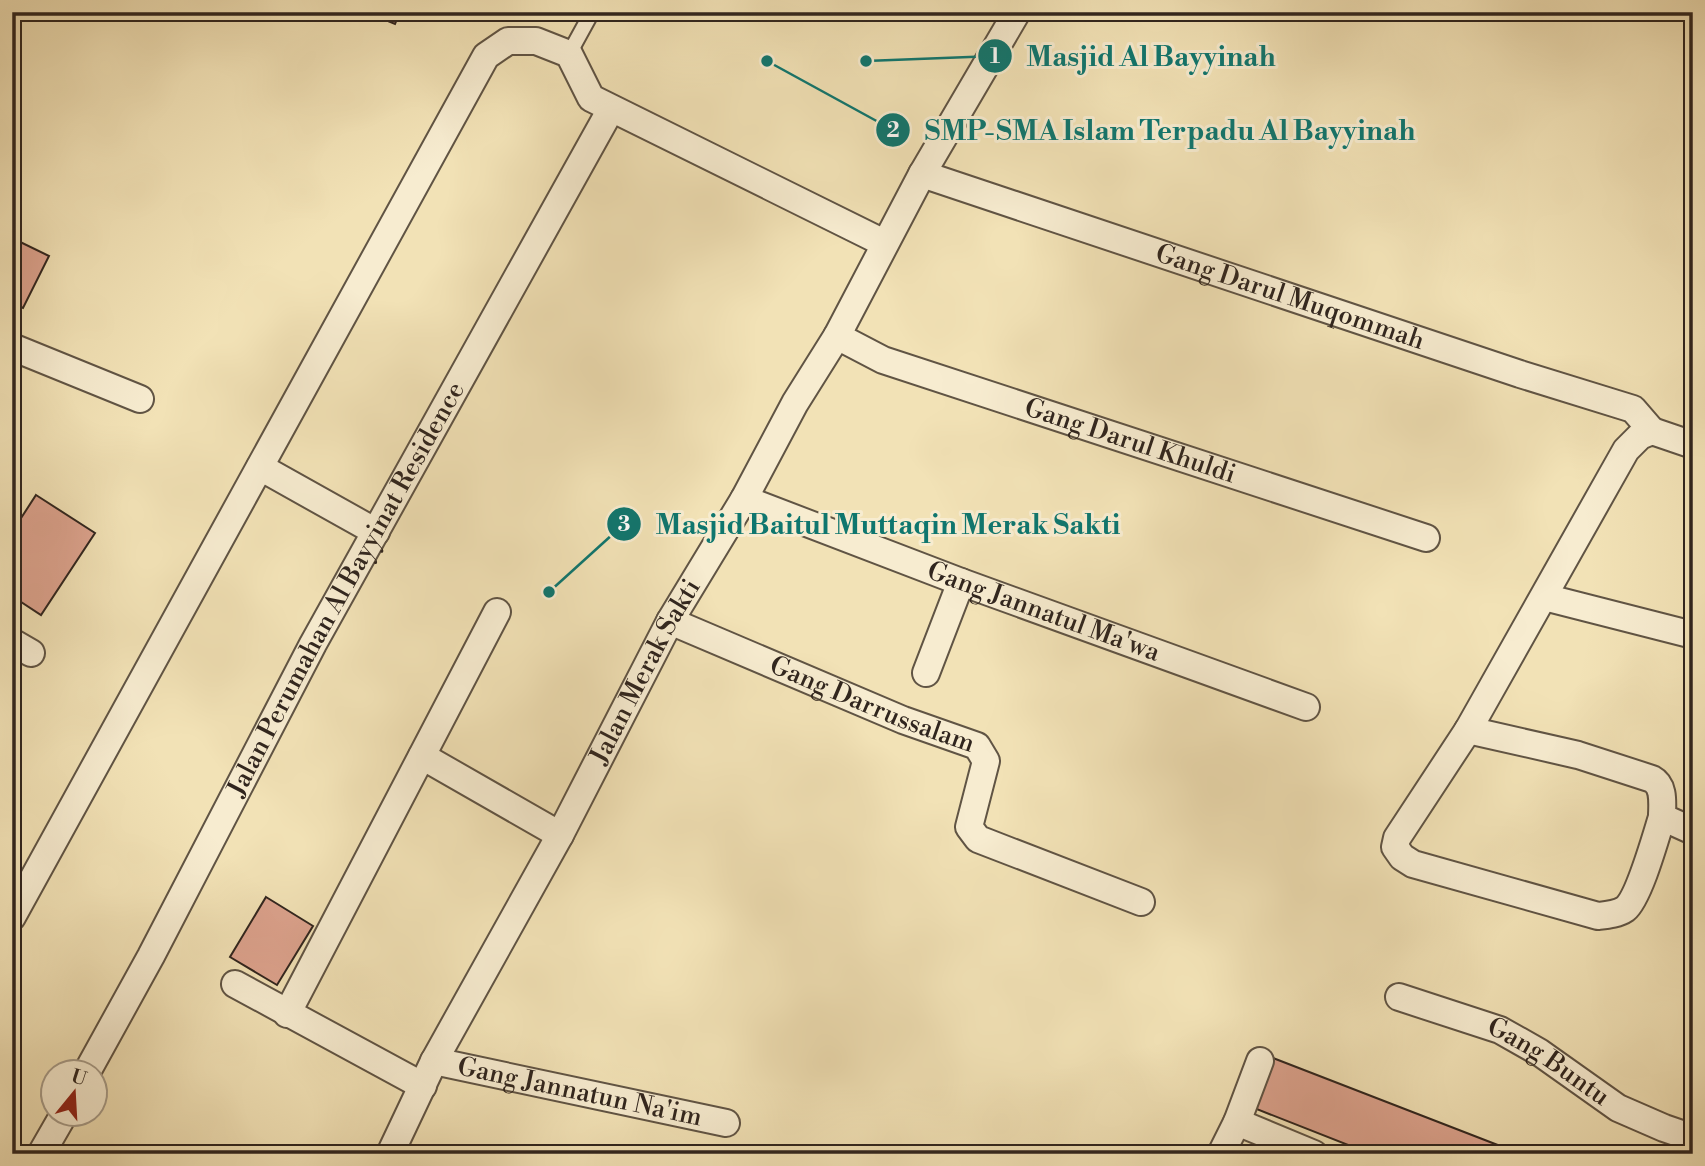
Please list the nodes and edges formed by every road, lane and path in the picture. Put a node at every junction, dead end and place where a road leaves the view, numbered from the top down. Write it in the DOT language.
graph roads {
  1 [pos="592,12"];
  2 [pos="1017,12"];
  3 [pos="569,54"];
  4 [pos="611,109"];
  5 [pos="922,174"];
  6 [pos="884,243"];
  7 [pos="837,336"];
  8 [pos="12,347"];
  9 [pos="140,399"];
  10 [pos="1651,431"];
  11 [pos="1693,446"];
  12 [pos="260,467"];
  13 [pos="744,499"];
  14 [pos="376,532"];
  15 [pos="1426,538"];
  16 [pos="961,582"];
  17 [pos="1544,597"];
  18 [pos="497,612"];
  19 [pos="670,621"];
  20 [pos="1693,635"];
  21 [pos="926,673"];
  22 [pos="1306,708"];
  23 [pos="1468,730"];
  24 [pos="422,756"];
  25 [pos="1662,817"];
  26 [pos="1693,831"];
  27 [pos="560,835"];
  28 [pos="1141,902"];
  29 [pos="12,917"];
  30 [pos="234,984"];
  31 [pos="1399,997"];
  32 [pos="288,1014"];
  33 [pos="95,1058"];
  34 [pos="434,1061"];
  35 [pos="1260,1061"];
  36 [pos="423,1086"];
  37 [pos="1237,1122"];
  38 [pos="726,1123"];
  39 [pos="56,1128"];
  40 [pos="1693,1138"];
  41 [pos="41,1154"];
  42 [pos="390,1154"];
  43 [pos="1221,1154"];
  44 [pos="1314,1154"];
  1 -- 3 [label="lane"];
  2 -- 5 [label="street, Jalan Merak Sakti"];
  3 -- 4 [label="street"];
  3 -- 12 [label="street"];
  4 -- 6 [label="street"];
  4 -- 14 [label="street, Jalan Perumahan Al Bayyinat Residence"];
  5 -- 6 [label="street, Jalan Merak Sakti"];
  5 -- 10 [label="street, Gang Darul Muqommah"];
  6 -- 7 [label="street, Jalan Merak Sakti"];
  7 -- 13 [label="street, Jalan Merak Sakti"];
  7 -- 15 [label="street, Gang Darul Khuldi"];
  8 -- 9 [label="street"];
  10 -- 11 [label="street"];
  10 -- 17 [label="street"];
  12 -- 14 [label="street"];
  12 -- 29 [label="street"];
  13 -- 16 [label="street, Gang Jannatul Ma'wa"];
  13 -- 19 [label="street, Jalan Merak Sakti"];
  14 -- 33 [label="street, Jalan Perumahan Al Bayyinat Residence"];
  16 -- 21 [label="street"];
  16 -- 22 [label="street, Gang Jannatul Ma'wa"];
  17 -- 20 [label="street"];
  17 -- 23 [label="street"];
  18 -- 24 [label="street"];
  19 -- 27 [label="street, Jalan Merak Sakti"];
  19 -- 28 [label="street, Gang Darrussalam"];
  23 -- 25 [label="street"];
  23 -- 25 [label="street"];
  24 -- 27 [label="street"];
  24 -- 32 [label="street"];
  25 -- 26 [label="street"];
  27 -- 34 [label="street, Jalan Merak Sakti"];
  30 -- 32 [label="street"];
  31 -- 40 [label="street, Gang Buntu"];
  32 -- 36 [label="street"];
  34 -- 36 [label="street, Jalan Merak Sakti"];
  34 -- 38 [label="street, Gang Jannatun Na'im"];
  35 -- 37 [label="street"];
  36 -- 42 [label="street, Jalan Merak Sakti"];
  37 -- 43 [label="street"];
  37 -- 44 [label="street"];
  39 -- 41 [label="street"];
}
